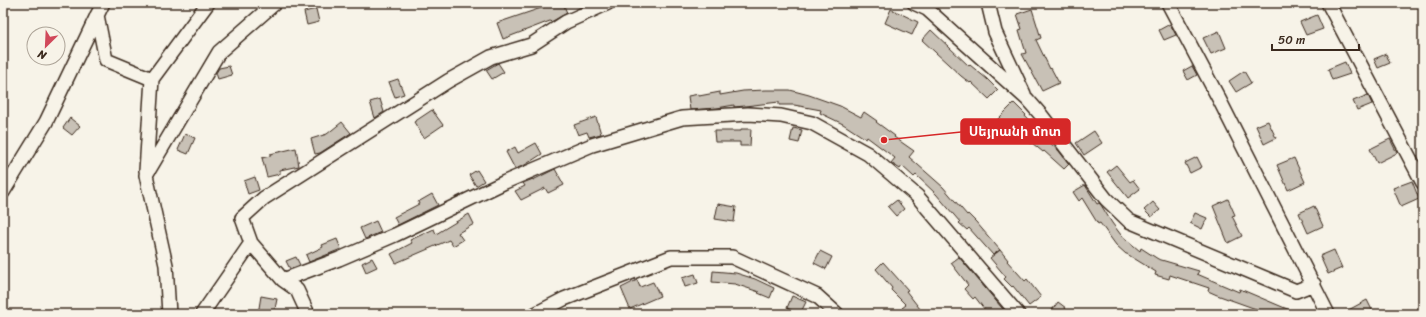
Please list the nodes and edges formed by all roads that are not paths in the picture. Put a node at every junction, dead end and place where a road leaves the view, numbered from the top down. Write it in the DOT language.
graph roads {
  1 [pos="103,3"];
  2 [pos="208,3"];
  3 [pos="275,3"];
  4 [pos="608,3"];
  5 [pos="914,3"];
  6 [pos="988,3"];
  7 [pos="1168,3"];
  8 [pos="1328,3"];
  9 [pos="97,15"];
  10 [pos="152,79"];
  11 [pos="1027,99"];
  12 [pos="146,175"];
  13 [pos="1423,183"];
  14 [pos="3,192"];
  15 [pos="251,244"];
  16 [pos="283,280"];
  17 [pos="1314,284"];
  18 [pos="169,314"];
  19 [pos="202,314"];
  20 [pos="308,314"];
  21 [pos="535,314"];
  22 [pos="837,314"];
  23 [pos="1018,314"];
  24 [pos="1328,314"];
  1 -- 9 [label="street"];
  2 -- 10 [label="street"];
  3 -- 12 [label="street"];
  4 -- 15 [label="street"];
  5 -- 11 [label="street"];
  6 -- 11 [label="street"];
  7 -- 17 [label="street"];
  8 -- 13 [label="street"];
  9 -- 10 [label="street"];
  9 -- 14 [label="street"];
  10 -- 12 [label="street"];
  11 -- 17 [label="street"];
  12 -- 18 [label="street"];
  15 -- 16 [label="street"];
  15 -- 19 [label="street"];
  16 -- 20 [label="street"];
  16 -- 23 [label="street"];
  17 -- 24 [label="street"];
  21 -- 22 [label="street"];
}
